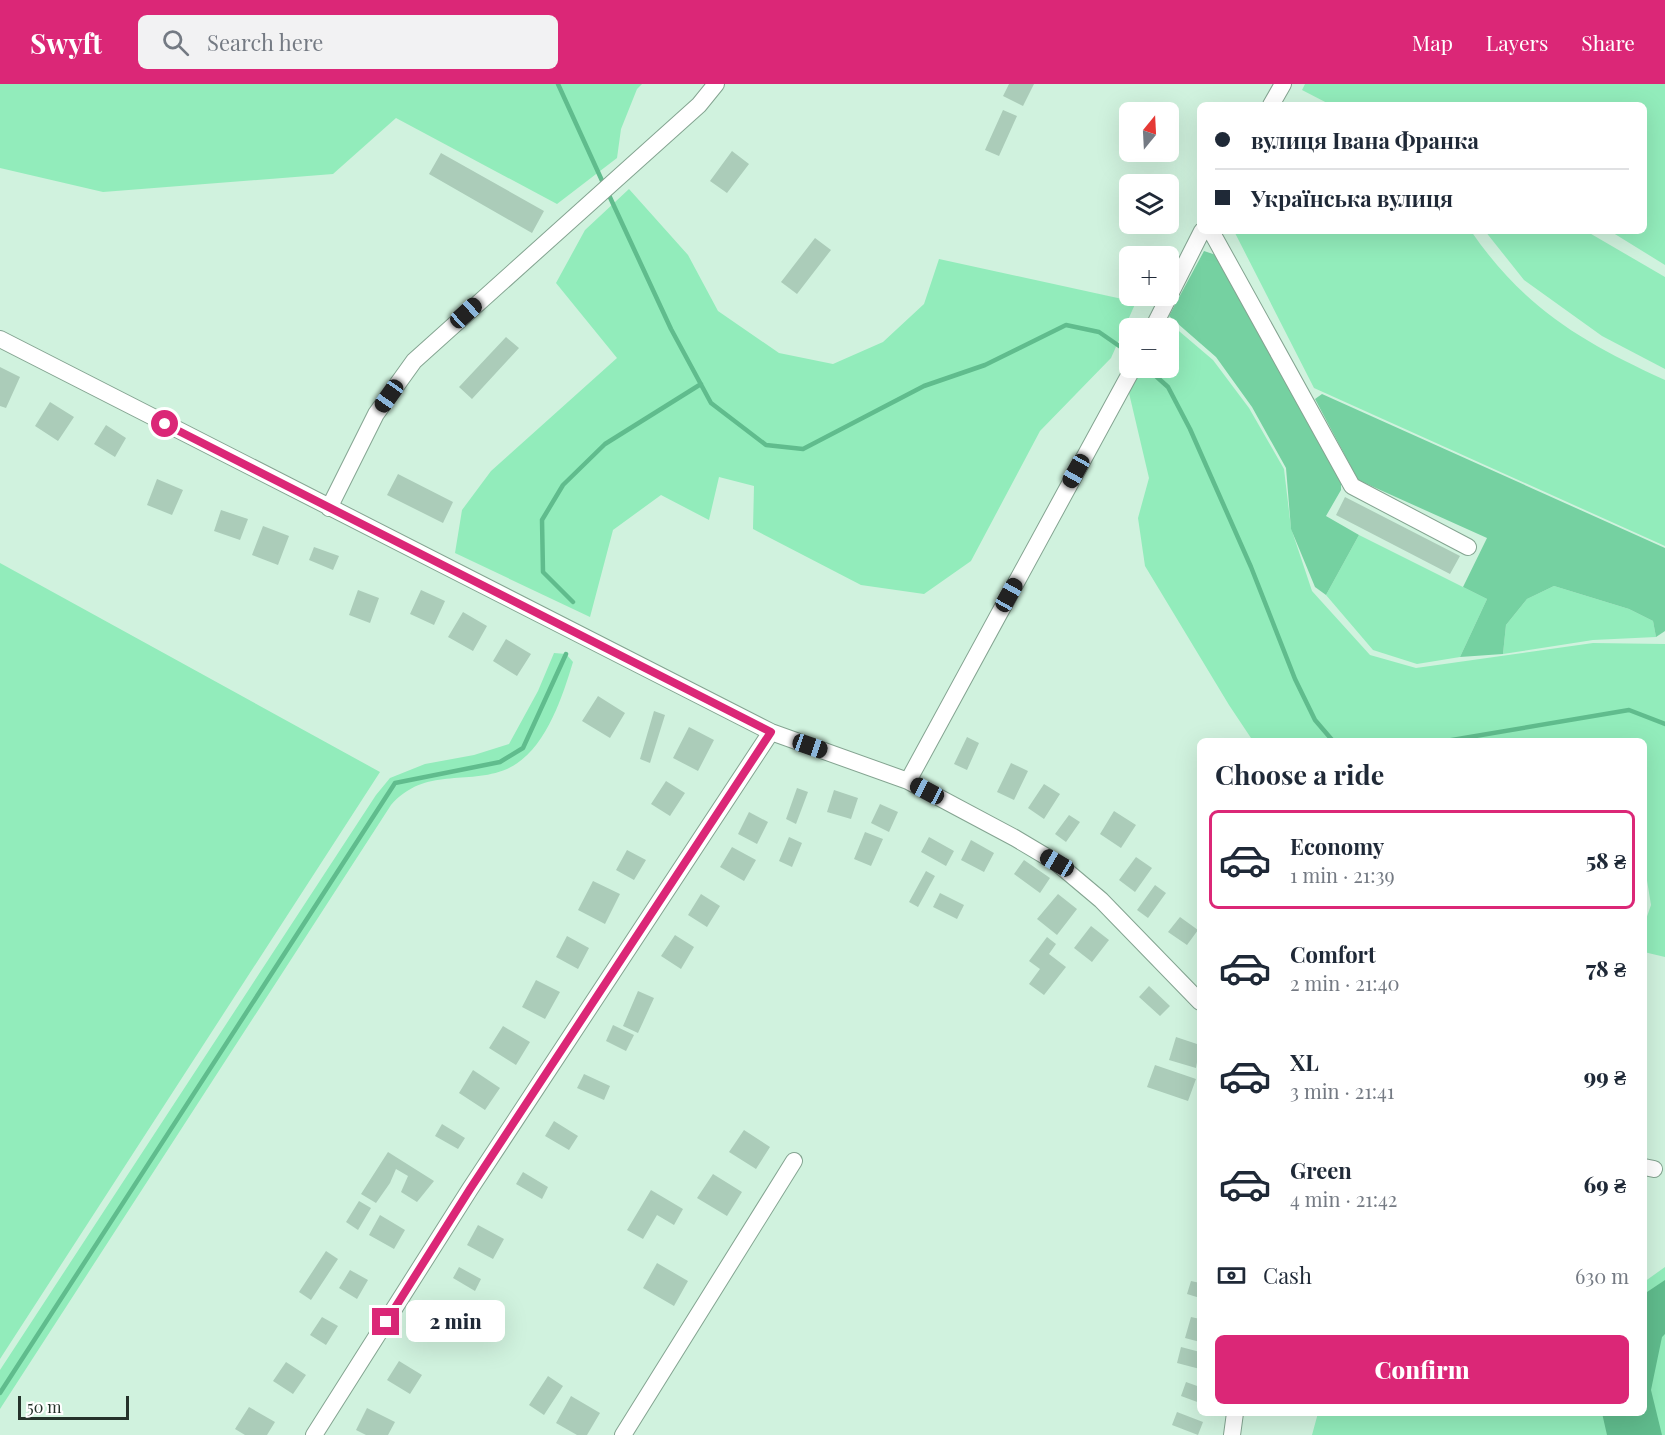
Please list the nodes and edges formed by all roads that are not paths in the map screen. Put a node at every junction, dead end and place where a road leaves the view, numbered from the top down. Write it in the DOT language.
graph roads {
  1 [pos="716,84"];
  2 [pos="1283,84"];
  3 [pos="1273,102"];
  4 [pos="1200,234"];
  5 [pos="1213,234"];
  6 [pos="1158,318"];
  7 [pos="0,339"];
  8 [pos="1128,378"];
  9 [pos="329,508"];
  10 [pos="1468,547"];
  11 [pos="771,732"];
  12 [pos="908,781"];
  13 [pos="1197,999"];
  14 [pos="794,1161"];
  15 [pos="1235,1416"];
  16 [pos="314,1435"];
  17 [pos="623,1435"];
  18 [pos="1232,1435"];
  1 -- 9 [label="street"];
  2 -- 3 [label="street"];
  4 -- 6 [label="street"];
  5 -- 10 [label="street"];
  7 -- 9 [label="street"];
  8 -- 12 [label="street"];
  9 -- 11 [label="street"];
  11 -- 12 [label="street"];
  11 -- 16 [label="street"];
  12 -- 13 [label="street"];
  14 -- 17 [label="street"];
  15 -- 18 [label="street"];
}
